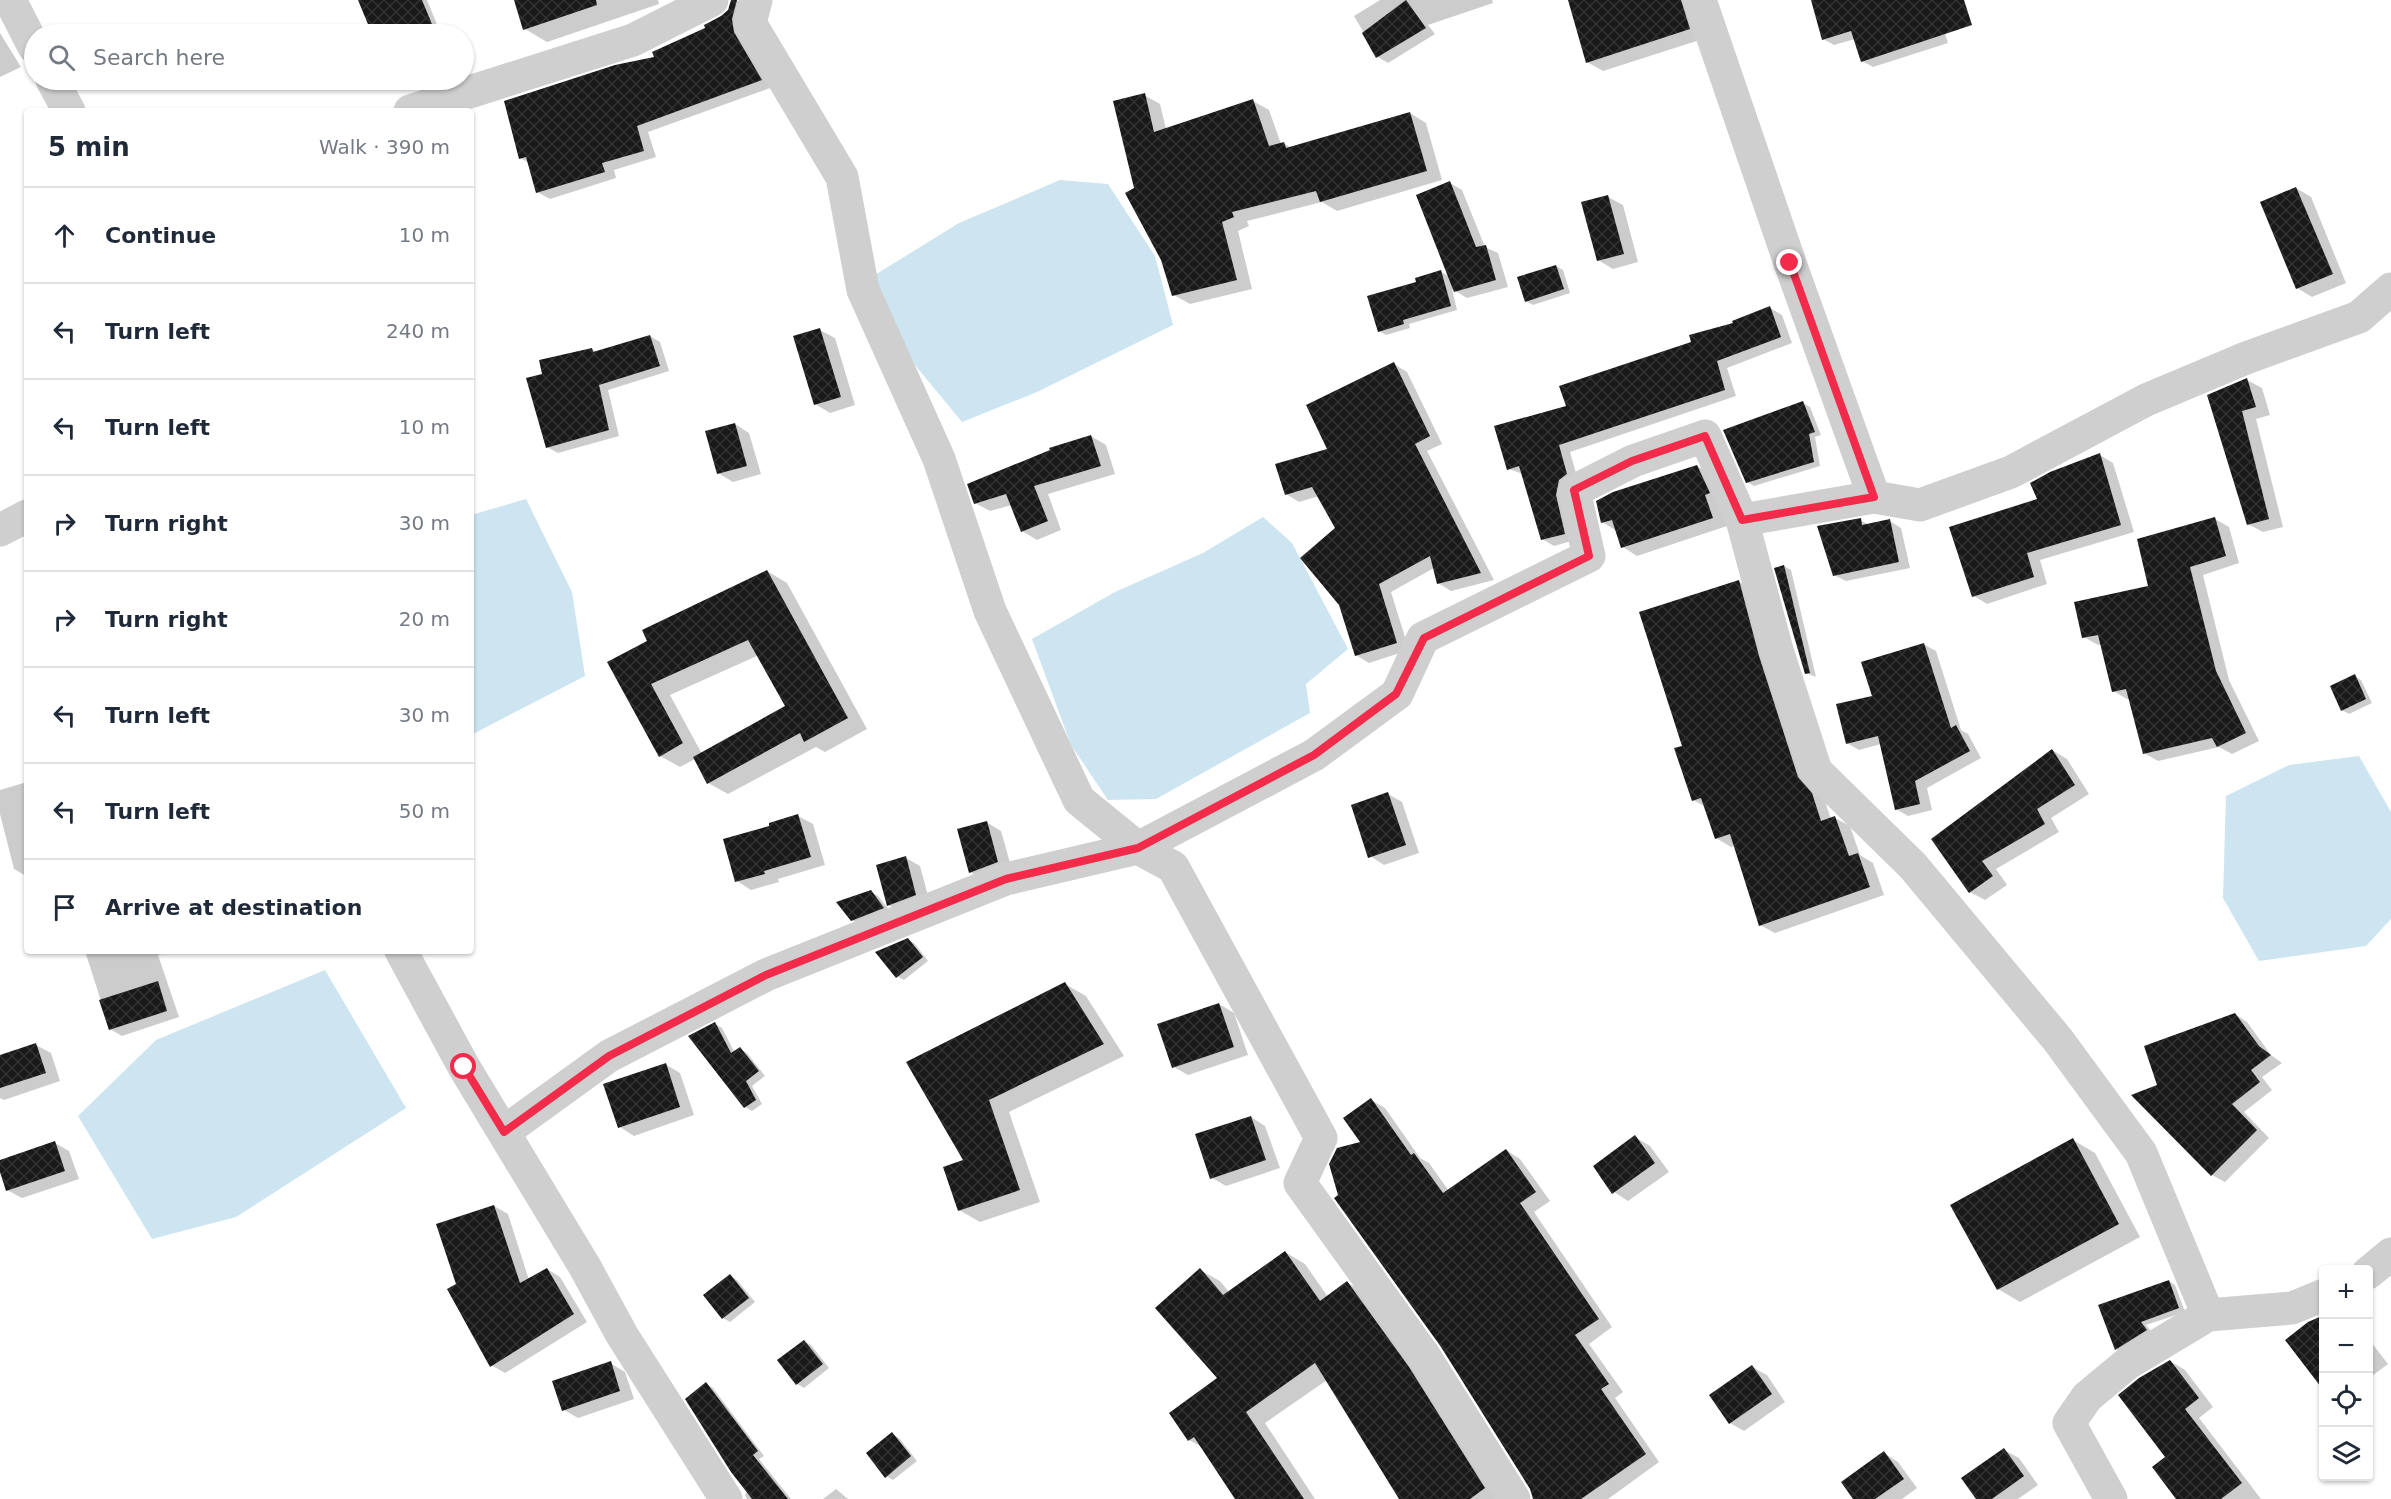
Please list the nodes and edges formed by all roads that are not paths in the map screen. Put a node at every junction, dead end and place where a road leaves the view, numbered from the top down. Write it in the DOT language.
graph roads {
  1 [pos="10,0"];
  2 [pos="712,0"];
  3 [pos="756,0"];
  4 [pos="1700,0"];
  5 [pos="24,27"];
  6 [pos="57,90"];
  7 [pos="67,108"];
  8 [pos="419,108"];
  9 [pos="2391,289"];
  10 [pos="1874,497"];
  11 [pos="24,518"];
  12 [pos="1742,520"];
  13 [pos="0,530"];
  14 [pos="1138,848"];
  15 [pos="403,954"];
  16 [pos="504,1132"];
  17 [pos="2391,1254"];
  18 [pos="2373,1270"];
  19 [pos="2319,1297"];
  20 [pos="2208,1315"];
  21 [pos="726,1499"];
  22 [pos="1514,1499"];
  23 [pos="2111,1499"];
  1 -- 5 [label="street"];
  2 -- 8 [label="street"];
  3 -- 14 [label="street"];
  4 -- 10 [label="street"];
  6 -- 7 [label="street"];
  9 -- 10 [label="street"];
  10 -- 12 [label="street"];
  11 -- 13 [label="street"];
  12 -- 14 [label="street"];
  12 -- 20 [label="street"];
  14 -- 16 [label="street"];
  14 -- 22 [label="street"];
  15 -- 16 [label="street"];
  16 -- 21 [label="street"];
  17 -- 18 [label="street"];
  19 -- 20 [label="street"];
  20 -- 23 [label="street"];
}
